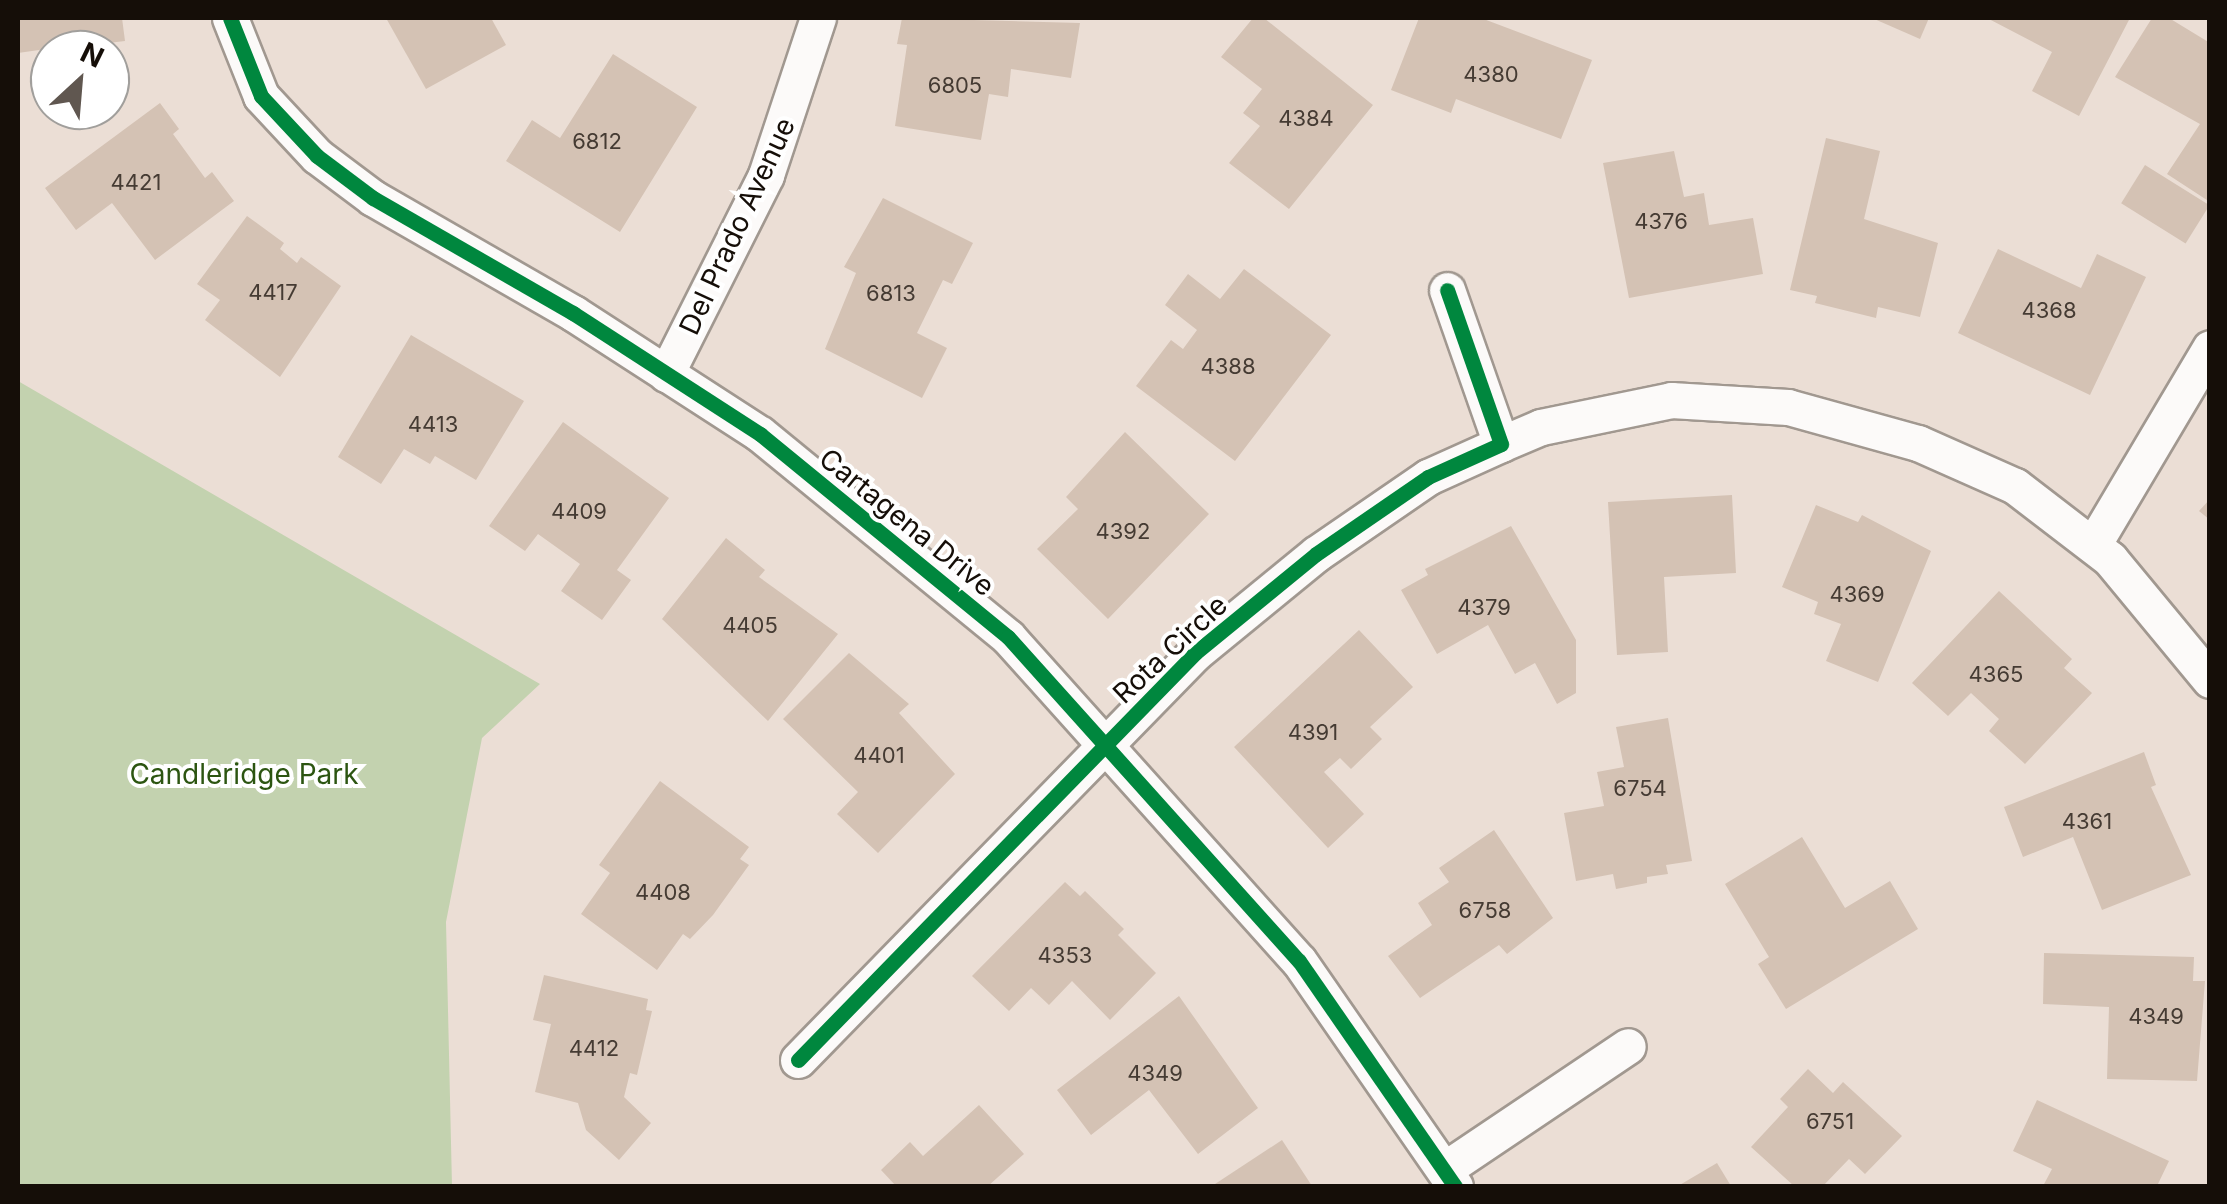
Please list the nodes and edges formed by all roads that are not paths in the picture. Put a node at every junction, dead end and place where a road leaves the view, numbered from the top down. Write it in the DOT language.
graph roads {
  1 [pos="230,18"];
  2 [pos="818,18"];
  3 [pos="1447,290"];
  4 [pos="2210,348"];
  5 [pos="666,374"];
  6 [pos="1501,444"];
  7 [pos="2093,545"];
  8 [pos="2210,680"];
  9 [pos="1107,744"];
  10 [pos="1628,1046"];
  11 [pos="798,1060"];
  12 [pos="1450,1178"];
  1 -- 5 [label="street, Cartagena Drive"];
  2 -- 5 [label="street, Del Prado Avenue"];
  3 -- 6 [label="street"];
  4 -- 7 [label="street"];
  5 -- 9 [label="street, Cartagena Drive"];
  6 -- 7 [label="street, Rota Circle"];
  6 -- 9 [label="street, Rota Circle"];
  7 -- 8 [label="street, Rota Circle"];
  9 -- 11 [label="street, Rota Circle"];
  9 -- 12 [label="street, Cartagena Drive"];
  10 -- 12 [label="street"];
}
